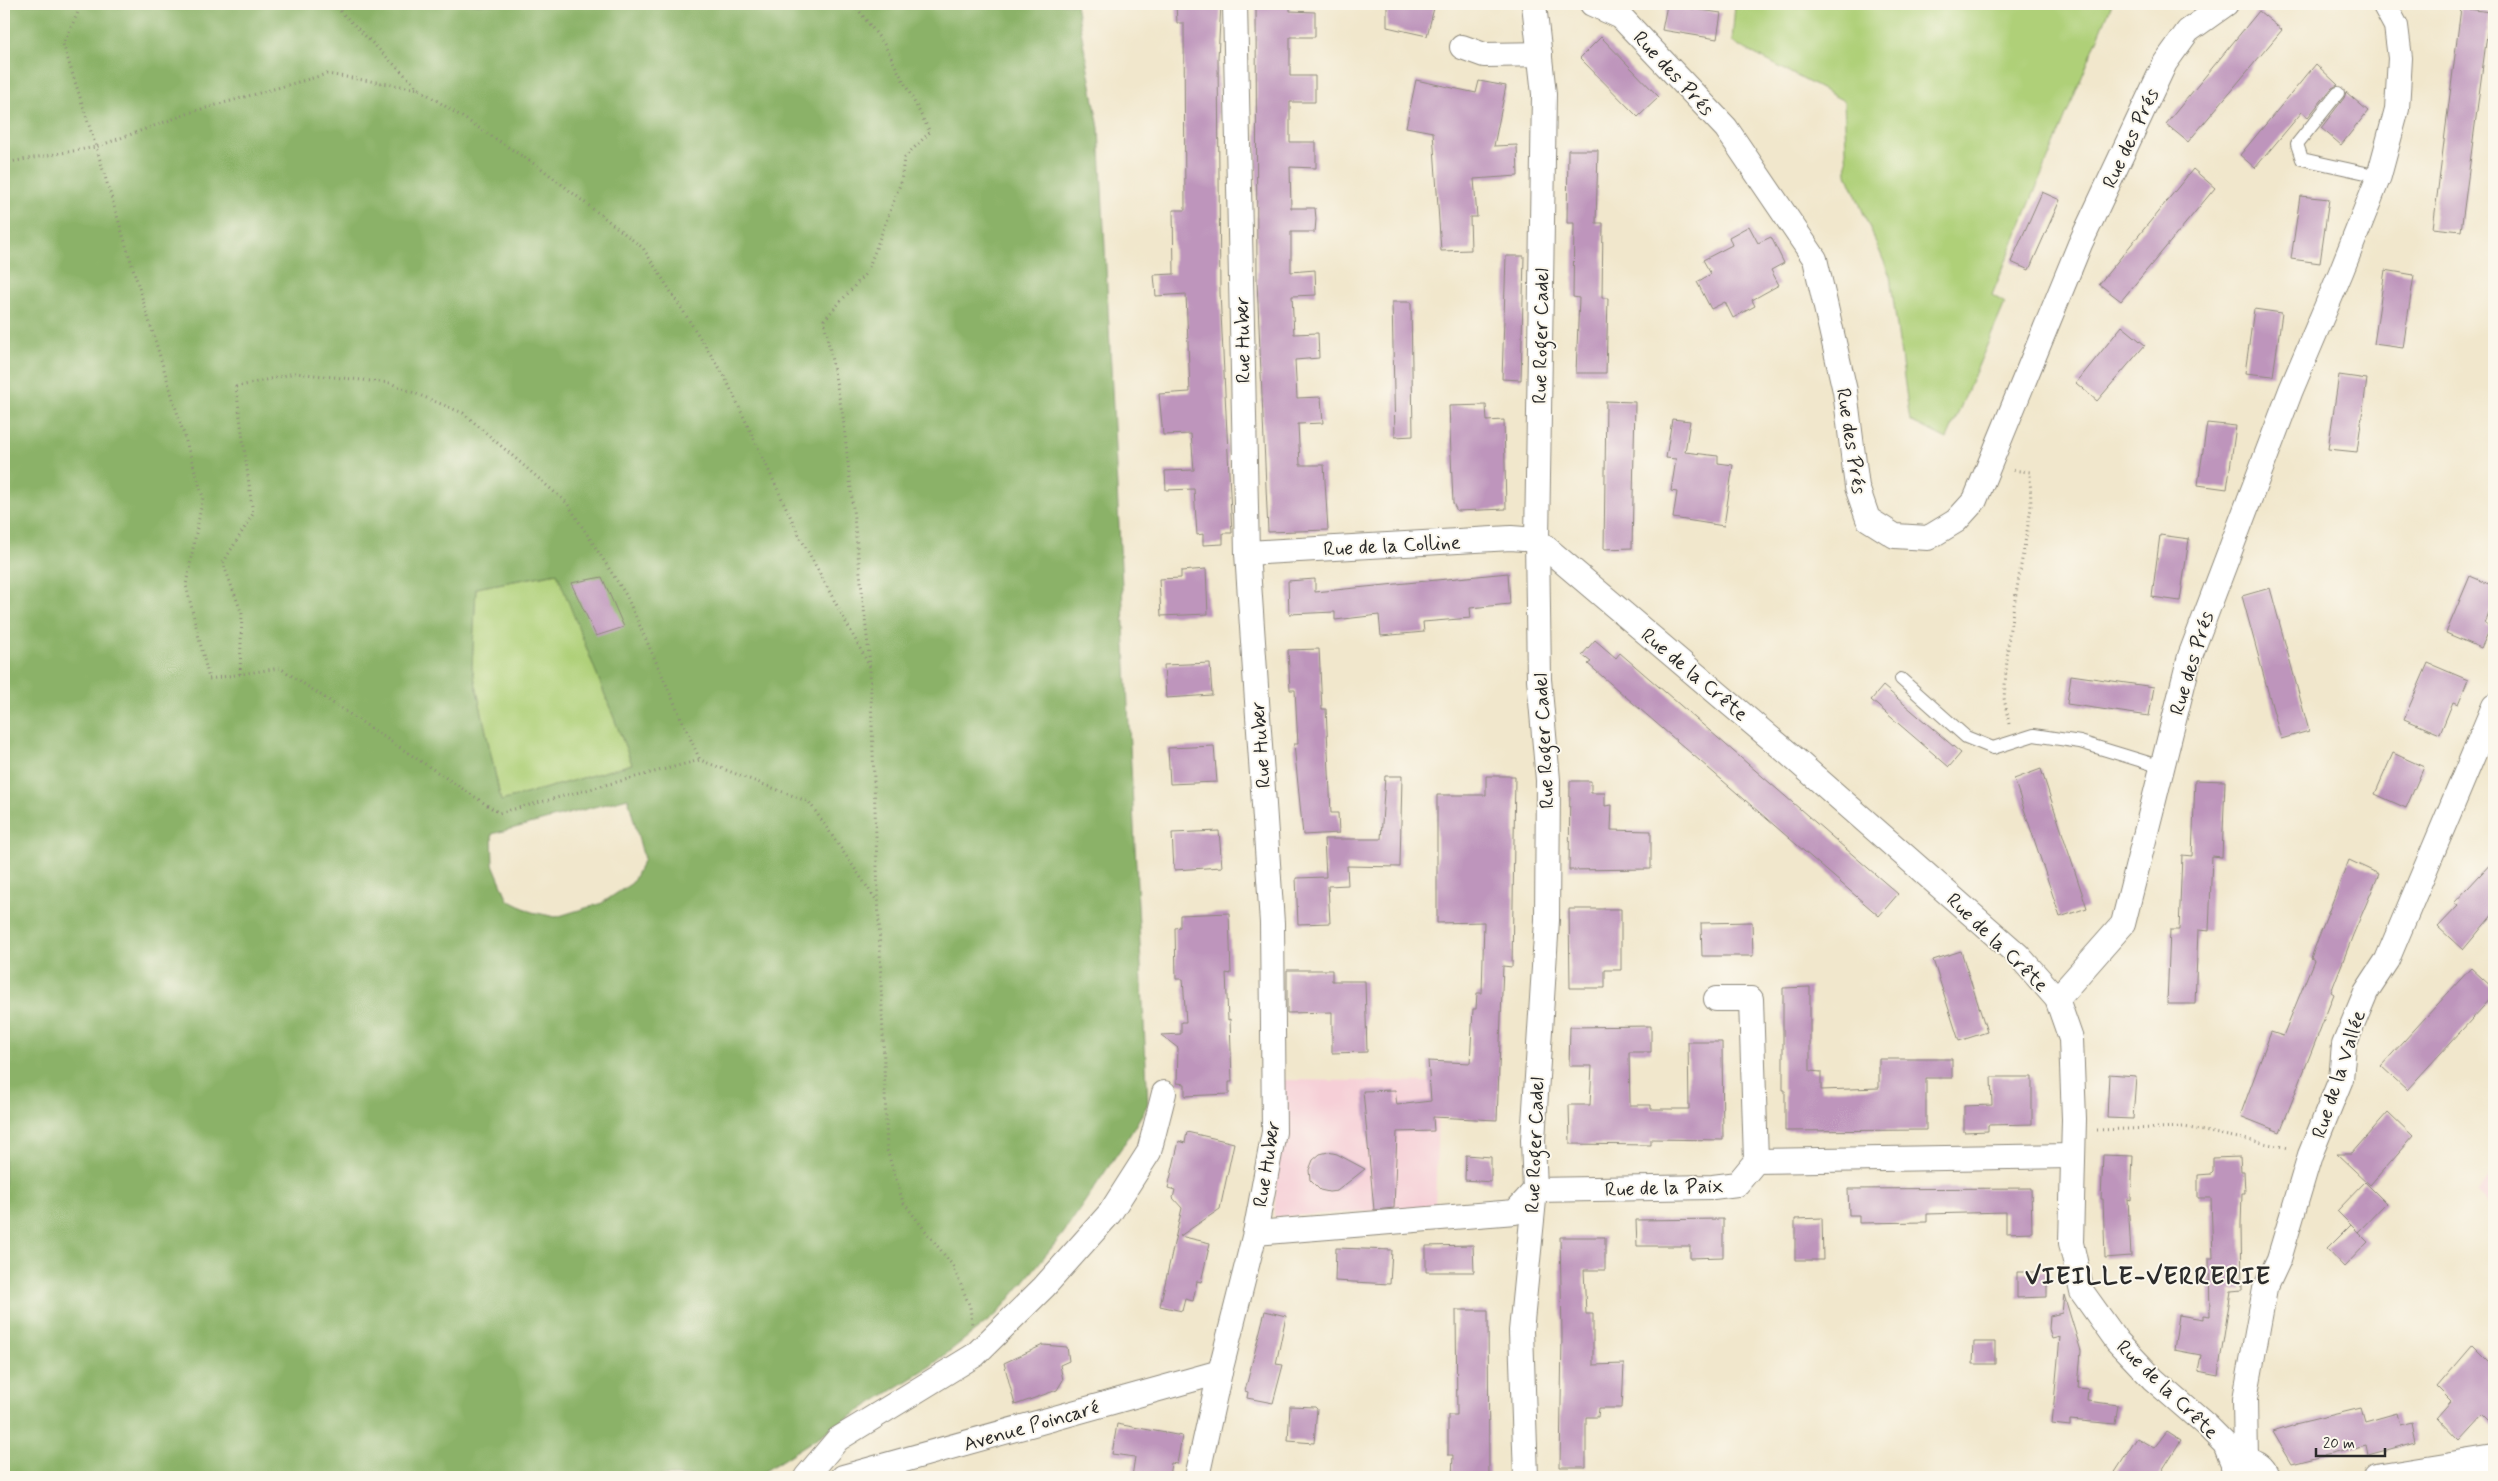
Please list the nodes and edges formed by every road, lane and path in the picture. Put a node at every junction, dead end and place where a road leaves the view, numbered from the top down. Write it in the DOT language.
graph roads {
  1 [pos="82,4"];
  2 [pos="332,4"];
  3 [pos="854,4"];
  4 [pos="1235,4"];
  5 [pos="1534,4"];
  6 [pos="1592,4"];
  7 [pos="2226,4"];
  8 [pos="2384,4"];
  9 [pos="1462,47"];
  10 [pos="1540,54"];
  11 [pos="419,89"];
  12 [pos="2338,93"];
  13 [pos="96,147"];
  14 [pos="4,163"];
  15 [pos="2379,176"];
  16 [pos="1989,467"];
  17 [pos="1537,540"];
  18 [pos="1247,553"];
  19 [pos="870,668"];
  20 [pos="240,674"];
  21 [pos="1902,679"];
  22 [pos="2494,706"];
  23 [pos="2012,742"];
  24 [pos="700,760"];
  25 [pos="2162,767"];
  26 [pos="878,901"];
  27 [pos="1716,999"];
  28 [pos="2057,999"];
  29 [pos="1164,1093"];
  30 [pos="2074,1132"];
  31 [pos="2310,1155"];
  32 [pos="2072,1156"];
  33 [pos="1756,1161"];
  34 [pos="1535,1190"];
  35 [pos="1255,1233"];
  36 [pos="975,1355"];
  37 [pos="1220,1372"];
  38 [pos="2494,1458"];
  39 [pos="2236,1468"];
  40 [pos="2387,1476"];
  41 [pos="806,1477"];
  42 [pos="843,1477"];
  43 [pos="1197,1477"];
  44 [pos="1526,1477"];
  45 [pos="2267,1477"];
  1 -- 13 [label="path"];
  2 -- 11 [label="path"];
  3 -- 19 [label="path"];
  4 -- 18 [label="street, Rue Huber"];
  5 -- 10 [label="street, Rue Roger Cadel"];
  6 -- 16 [label="street, Rue des Prés"];
  7 -- 16 [label="street, Rue des Prés"];
  8 -- 15 [label="street, Rue des Prés"];
  9 -- 10 [label="street"];
  10 -- 17 [label="street, Rue Roger Cadel"];
  11 -- 13 [label="path"];
  11 -- 19 [label="path"];
  12 -- 15 [label="lane"];
  13 -- 14 [label="path"];
  13 -- 20 [label="path"];
  15 -- 25 [label="street, Rue des Prés"];
  16 -- 23 [label="path"];
  17 -- 18 [label="street, Rue de la Colline"];
  17 -- 28 [label="street, Rue de la Crête"];
  17 -- 34 [label="street, Rue Roger Cadel"];
  18 -- 35 [label="street, Rue Huber"];
  19 -- 26 [label="path"];
  20 -- 24 [label="path"];
  20 -- 24 [label="path"];
  21 -- 23 [label="lane"];
  22 -- 31 [label="street, Rue de la Vallée"];
  23 -- 25 [label="lane"];
  24 -- 26 [label="path"];
  25 -- 28 [label="street, Rue des Prés"];
  26 -- 36 [label="path"];
  27 -- 33 [label="street"];
  28 -- 30 [label="street, Rue de la Crête"];
  29 -- 36 [label="street"];
  30 -- 31 [label="path"];
  30 -- 32 [label="street, Rue de la Crête"];
  31 -- 39 [label="street, Rue de la Vallée"];
  32 -- 33 [label="street"];
  32 -- 39 [label="street, Rue de la Crête"];
  33 -- 34 [label="street, Rue de la Paix"];
  34 -- 35 [label="street"];
  34 -- 44 [label="street, Rue Roger Cadel"];
  35 -- 37 [label="street, Rue Huber"];
  36 -- 41 [label="street"];
  37 -- 42 [label="street, Avenue Poincaré"];
  37 -- 43 [label="street, Rue Huber"];
  38 -- 40 [label="street"];
  39 -- 45 [label="street"];
}
